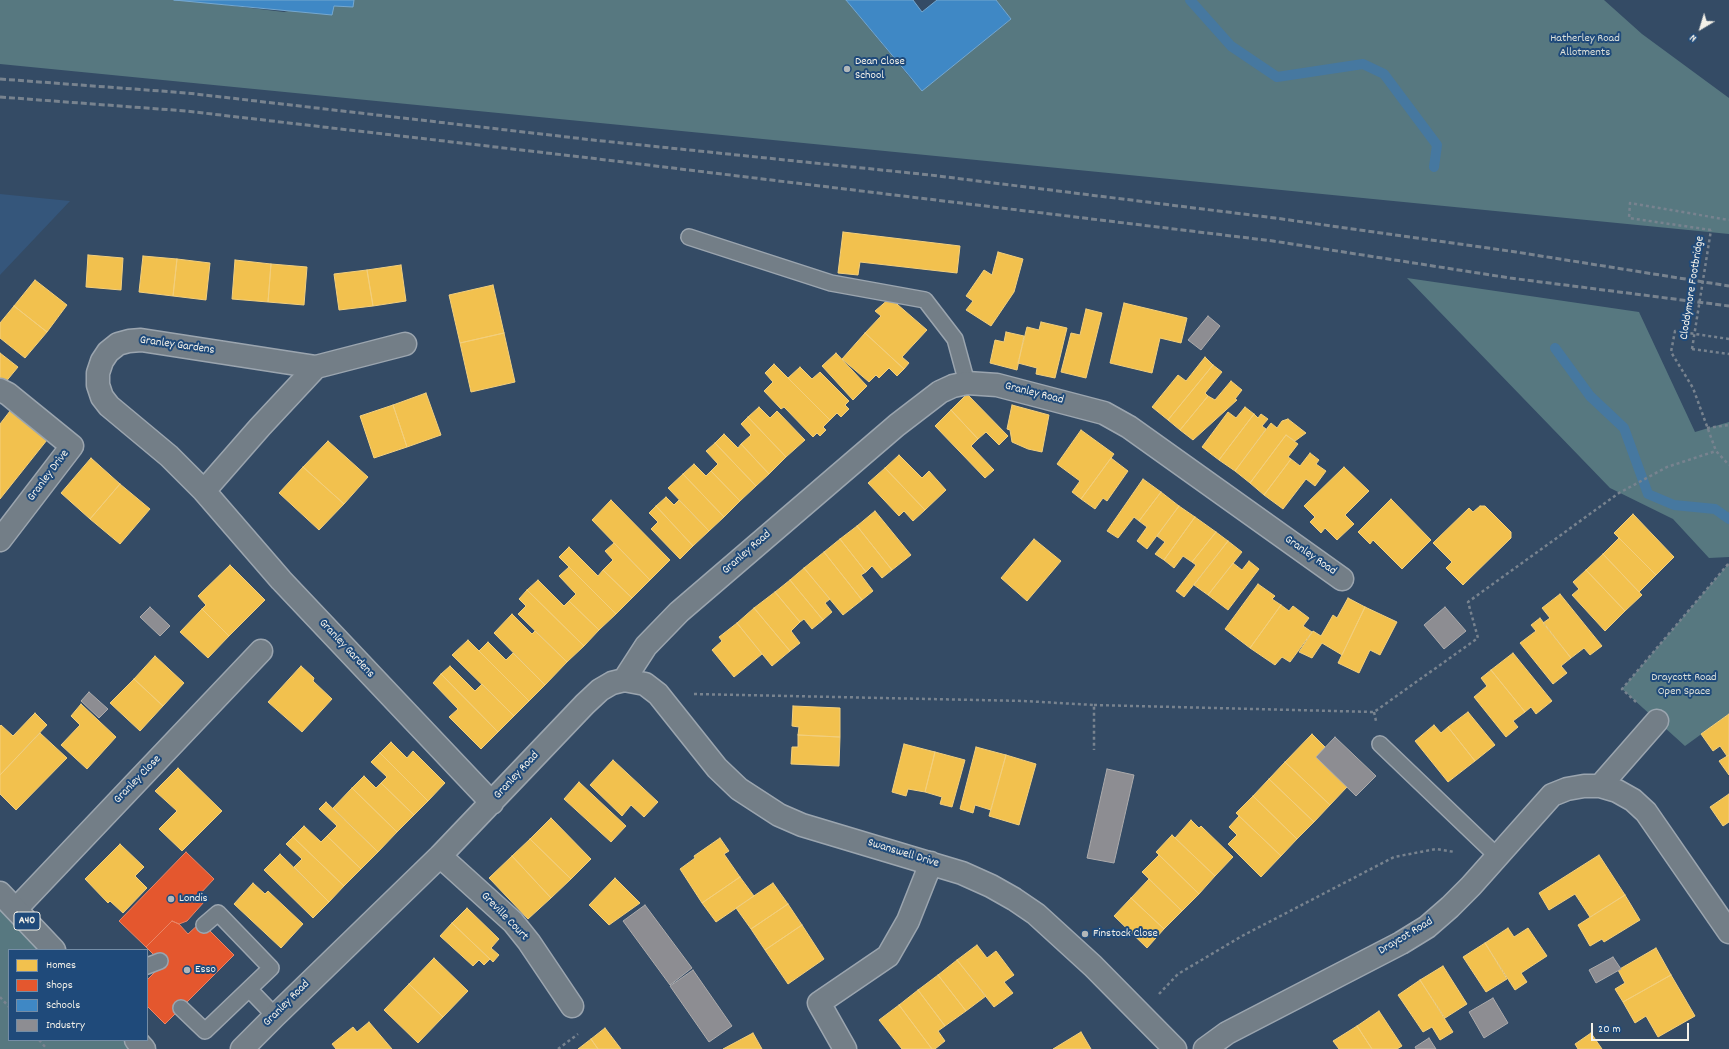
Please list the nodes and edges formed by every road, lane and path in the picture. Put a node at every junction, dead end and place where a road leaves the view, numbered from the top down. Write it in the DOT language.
graph roads {
  1 [pos="1729,220"];
  2 [pos="689,237"];
  3 [pos="1729,339"];
  4 [pos="404,344"];
  5 [pos="1729,354"];
  6 [pos="316,367"];
  7 [pos="967,383"];
  8 [pos="0,390"];
  9 [pos="1729,426"];
  10 [pos="1707,428"];
  11 [pos="1716,451"];
  12 [pos="1729,465"];
  13 [pos="204,492"];
  14 [pos="0,540"];
  15 [pos="1729,563"];
  16 [pos="1342,579"];
  17 [pos="261,651"];
  18 [pos="624,680"];
  19 [pos="658,694"];
  20 [pos="1094,704"];
  21 [pos="1658,721"];
  22 [pos="1380,744"];
  23 [pos="1094,750"];
  24 [pos="1600,786"];
  25 [pos="492,803"];
  26 [pos="440,856"];
  27 [pos="1497,856"];
  28 [pos="931,863"];
  29 [pos="5,898"];
  30 [pos="204,925"];
  31 [pos="1729,932"];
  32 [pos="53,949"];
  33 [pos="249,989"];
  34 [pos="0,997"];
  35 [pos="8,1006"];
  36 [pos="572,1006"];
  37 [pos="181,1008"];
  38 [pos="1141,1013"];
  39 [pos="274,1016"];
  40 [pos="40,1041"];
  41 [pos="137,1041"];
  42 [pos="47,1049"];
  43 [pos="144,1049"];
  44 [pos="242,1049"];
  45 [pos="845,1049"];
  46 [pos="1175,1049"];
  47 [pos="1205,1049"];
  1 -- 5 [label="path, Cloddymore Footbridge, bridge"];
  2 -- 7 [label="lane"];
  3 -- 10 [label="path"];
  4 -- 6 [label="main road, Granley Gardens"];
  6 -- 13 [label="main road"];
  6 -- 13 [label="main road, Granley Gardens"];
  7 -- 16 [label="main road, Granley Road"];
  7 -- 18 [label="main road, Granley Road"];
  8 -- 14 [label="main road, Granley Drive"];
  9 -- 10 [label="path"];
  10 -- 11 [label="path"];
  11 -- 12 [label="path"];
  11 -- 20 [label="path"];
  13 -- 25 [label="main road, Granley Gardens"];
  15 -- 21 [label="path"];
  17 -- 29 [label="main road, Granley Close"];
  18 -- 19 [label="main road, Swanswell Drive"];
  18 -- 25 [label="main road, Granley Road"];
  19 -- 20 [label="path"];
  19 -- 28 [label="main road, Swanswell Drive"];
  20 -- 23 [label="path"];
  21 -- 24 [label="main road"];
  22 -- 27 [label="lane"];
  24 -- 27 [label="main road, Draycot Road"];
  24 -- 31 [label="main road, Draycot Road"];
  25 -- 26 [label="main road, Granley Road"];
  26 -- 36 [label="main road, Greville Court"];
  26 -- 39 [label="main road, Granley Road"];
  27 -- 38 [label="path"];
  27 -- 47 [label="main road, Draycot Road"];
  28 -- 38 [label="main road, Swanswell Drive"];
  28 -- 45 [label="main road"];
  29 -- 32 [label="main road, A40"];
  30 -- 33 [label="lane"];
  33 -- 37 [label="lane"];
  33 -- 39 [label="lane"];
  34 -- 35 [label="path"];
  38 -- 46 [label="main road, Swanswell Drive"];
  39 -- 44 [label="main road, Granley Road"];
  40 -- 42 [label="path"];
  41 -- 43 [label="main road"];
}
